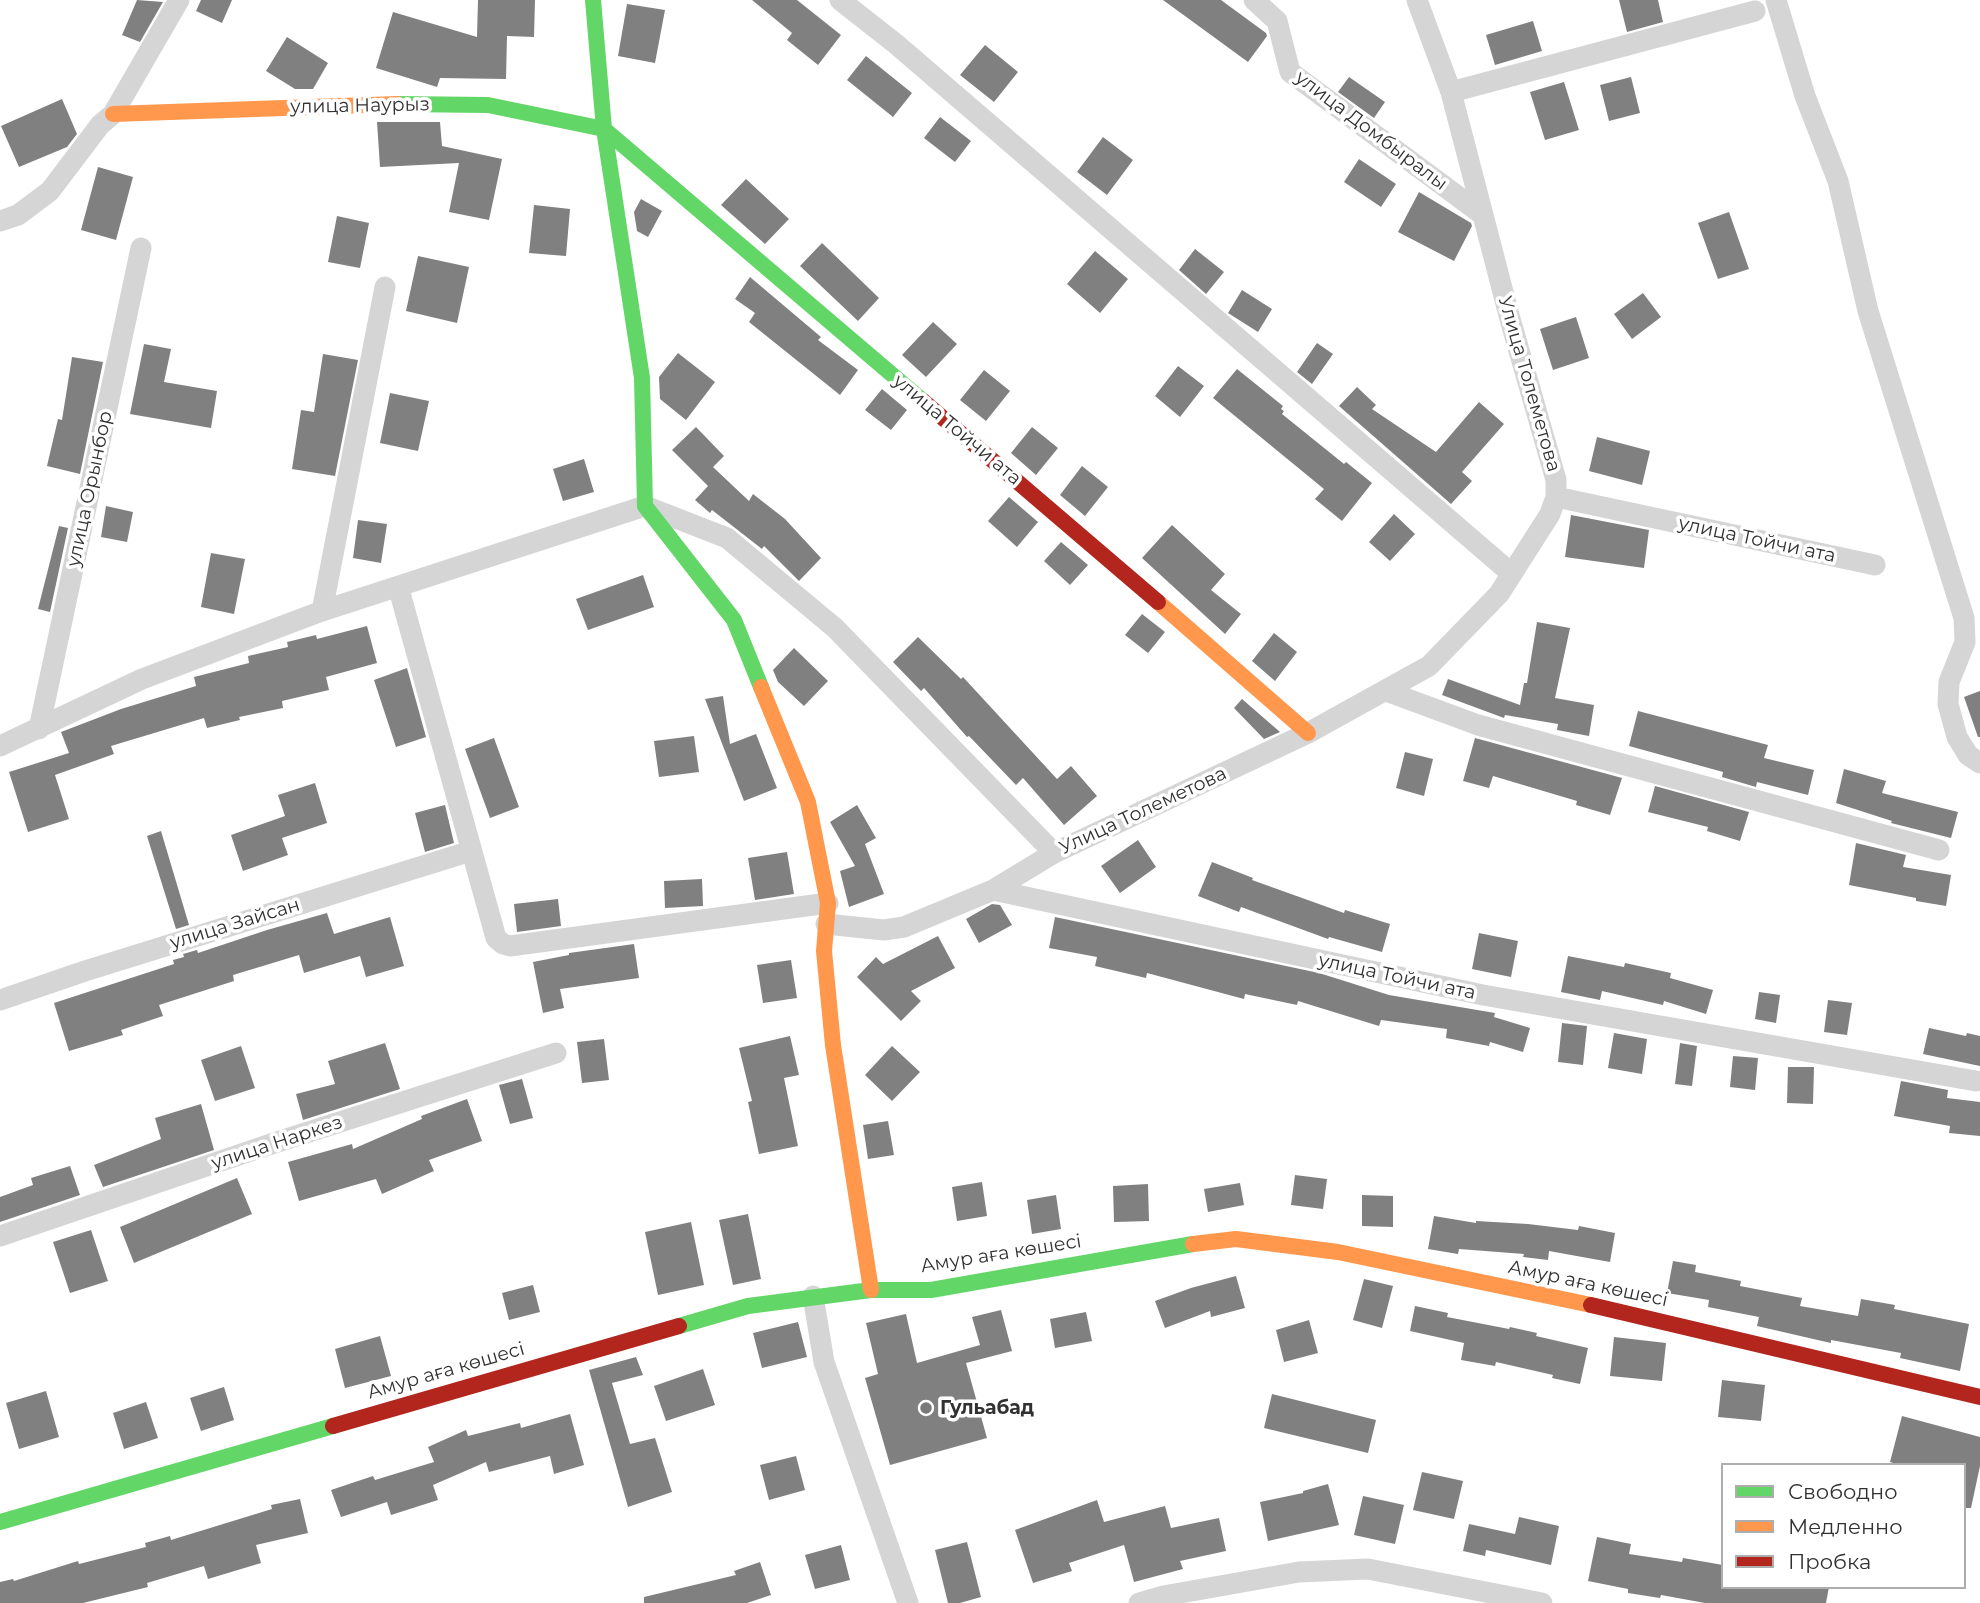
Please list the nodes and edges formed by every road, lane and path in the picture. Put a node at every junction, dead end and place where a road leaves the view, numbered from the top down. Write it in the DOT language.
graph roads {
  1 [pos="179,0"];
  2 [pos="593,0"];
  3 [pos="840,0"];
  4 [pos="1254,0"];
  5 [pos="1417,0"];
  6 [pos="1776,0"];
  7 [pos="1755,11"];
  8 [pos="1451,92"];
  9 [pos="113,114"];
  10 [pos="604,129"];
  11 [pos="1483,215"];
  12 [pos="0,221"];
  13 [pos="141,248"];
  14 [pos="385,287"];
  15 [pos="1556,496"];
  16 [pos="645,506"];
  17 [pos="1875,565"];
  18 [pos="1512,574"];
  19 [pos="398,586"];
  20 [pos="321,611"];
  21 [pos="1386,691"];
  22 [pos="39,729"];
  23 [pos="1308,733"];
  24 [pos="0,746"];
  25 [pos="1980,763"];
  26 [pos="1939,850"];
  27 [pos="471,851"];
  28 [pos="1054,853"];
  29 [pos="993,890"];
  30 [pos="827,913"];
  31 [pos="0,1000"];
  32 [pos="556,1053"];
  33 [pos="1976,1081"];
  34 [pos="0,1236"];
  35 [pos="871,1290"];
  36 [pos="813,1296"];
  37 [pos="1980,1397"];
  38 [pos="0,1522"];
  39 [pos="908,1603"];
  40 [pos="1139,1603"];
  41 [pos="1542,1603"];
  1 -- 9 [label="street"];
  2 -- 10 [label="street"];
  3 -- 18 [label="street"];
  4 -- 11 [label="street, улица Домбыралы"];
  5 -- 8 [label="street, Улица Толеметова"];
  6 -- 25 [label="street"];
  7 -- 8 [label="street"];
  8 -- 11 [label="street, Улица Толеметова"];
  9 -- 10 [label="street, улица Наурыз"];
  9 -- 12 [label="street"];
  10 -- 16 [label="street"];
  10 -- 23 [label="street, улица Тойчи ата"];
  11 -- 15 [label="street, Улица Толеметова"];
  13 -- 22 [label="street, улица Орынбор"];
  14 -- 20 [label="street"];
  15 -- 17 [label="street, улица Тойчи ата"];
  15 -- 18 [label="street, Улица Толеметова"];
  16 -- 19 [label="street"];
  16 -- 28 [label="street"];
  16 -- 30 [label="street"];
  18 -- 21 [label="street, Улица Толеметова"];
  19 -- 20 [label="street"];
  19 -- 27 [label="street"];
  20 -- 22 [label="street"];
  21 -- 23 [label="street, Улица Толеметова"];
  21 -- 26 [label="street"];
  22 -- 24 [label="street"];
  23 -- 28 [label="street, Улица Толеметова"];
  27 -- 30 [label="street"];
  27 -- 31 [label="street, улица Зайсан"];
  28 -- 29 [label="street, Улица Толеметова"];
  29 -- 30 [label="street"];
  29 -- 33 [label="street, улица Тойчи ата"];
  30 -- 35 [label="street"];
  32 -- 34 [label="street, улица Наркез"];
  35 -- 36 [label="street, Амур аға көшесі"];
  35 -- 37 [label="street, Амур аға көшесі"];
  36 -- 38 [label="street, Амур аға көшесі"];
  36 -- 39 [label="street"];
  40 -- 41 [label="street"];
}
